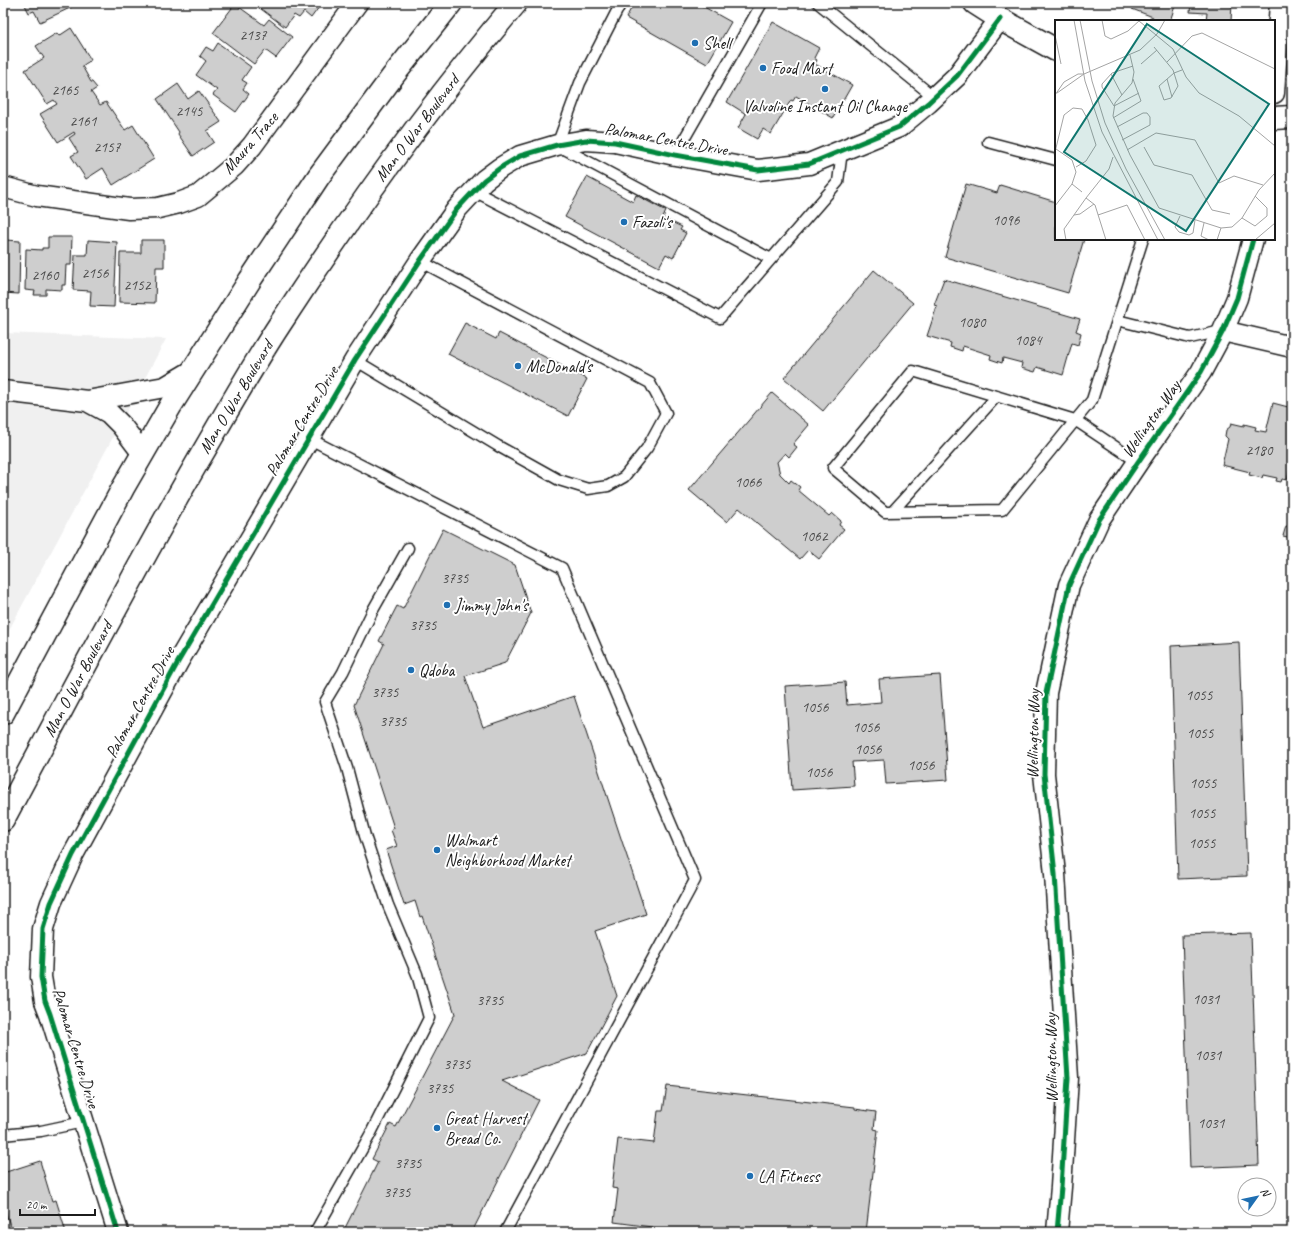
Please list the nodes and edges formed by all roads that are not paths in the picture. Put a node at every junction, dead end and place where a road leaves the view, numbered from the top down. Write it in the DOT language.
graph roads {
  1 [pos="357,3"];
  2 [pos="451,3"];
  3 [pos="516,3"];
  4 [pos="621,3"];
  5 [pos="762,3"];
  6 [pos="818,3"];
  7 [pos="975,3"];
  8 [pos="1280,3"];
  9 [pos="1000,19"];
  10 [pos="1055,49"];
  11 [pos="1275,78"];
  12 [pos="934,97"];
  13 [pos="1292,117"];
  14 [pos="1275,118"];
  15 [pos="988,142"];
  16 [pos="557,145"];
  17 [pos="842,151"];
  18 [pos="675,155"];
  19 [pos="1055,160"];
  20 [pos="3,187"];
  21 [pos="474,191"];
  22 [pos="1143,240"];
  23 [pos="1253,240"];
  24 [pos="772,259"];
  25 [pos="420,261"];
  26 [pos="1117,320"];
  27 [pos="1223,331"];
  28 [pos="1292,347"];
  29 [pos="355,360"];
  30 [pos="192,371"];
  31 [pos="3,391"];
  32 [pos="997,396"];
  33 [pos="87,401"];
  34 [pos="1075,420"];
  35 [pos="308,438"];
  36 [pos="143,454"];
  37 [pos="1138,462"];
  38 [pos="892,512"];
  39 [pos="408,548"];
  40 [pos="3,713"];
  41 [pos="3,820"];
  42 [pos="83,1122"];
  43 [pos="3,1136"];
  44 [pos="118,1232"];
  45 [pos="315,1232"];
  46 [pos="505,1232"];
  47 [pos="1056,1232"];
  1 -- 20 [label="street, Maura Trace"];
  2 -- 30 [label="main road"];
  3 -- 41 [label="main road, Man O War Boulevard"];
  4 -- 16 [label="lane"];
  5 -- 18 [label="lane"];
  6 -- 12 [label="lane"];
  7 -- 9 [label="main road"];
  8 -- 11 [label="street"];
  9 -- 10 [label="main road"];
  9 -- 12 [label="street, Palomar Centre Drive"];
  12 -- 17 [label="street, Palomar Centre Drive"];
  13 -- 14 [label="main road"];
  15 -- 19 [label="lane"];
  16 -- 18 [label="street, Palomar Centre Drive"];
  16 -- 21 [label="street, Palomar Centre Drive"];
  16 -- 24 [label="lane"];
  17 -- 18 [label="street, Palomar Centre Drive"];
  17 -- 24 [label="lane"];
  21 -- 24 [label="lane"];
  21 -- 25 [label="street, Palomar Centre Drive"];
  22 -- 26 [label="lane"];
  23 -- 27 [label="street, Wellington Way"];
  25 -- 29 [label="street, Palomar Centre Drive"];
  25 -- 29 [label="lane"];
  26 -- 27 [label="lane"];
  26 -- 34 [label="lane"];
  27 -- 28 [label="street"];
  27 -- 37 [label="street, Wellington Way"];
  29 -- 35 [label="street, Palomar Centre Drive"];
  30 -- 33 [label="street"];
  30 -- 36 [label="main road"];
  31 -- 33 [label="street"];
  32 -- 34 [label="lane"];
  32 -- 38 [label="lane"];
  32 -- 38 [label="lane"];
  33 -- 36 [label="street"];
  34 -- 37 [label="lane"];
  34 -- 38 [label="lane"];
  35 -- 42 [label="street, Palomar Centre Drive"];
  35 -- 46 [label="lane"];
  36 -- 40 [label="main road"];
  37 -- 47 [label="street, Wellington Way"];
  39 -- 45 [label="lane"];
  42 -- 43 [label="lane"];
  42 -- 44 [label="street, Palomar Centre Drive"];
}
